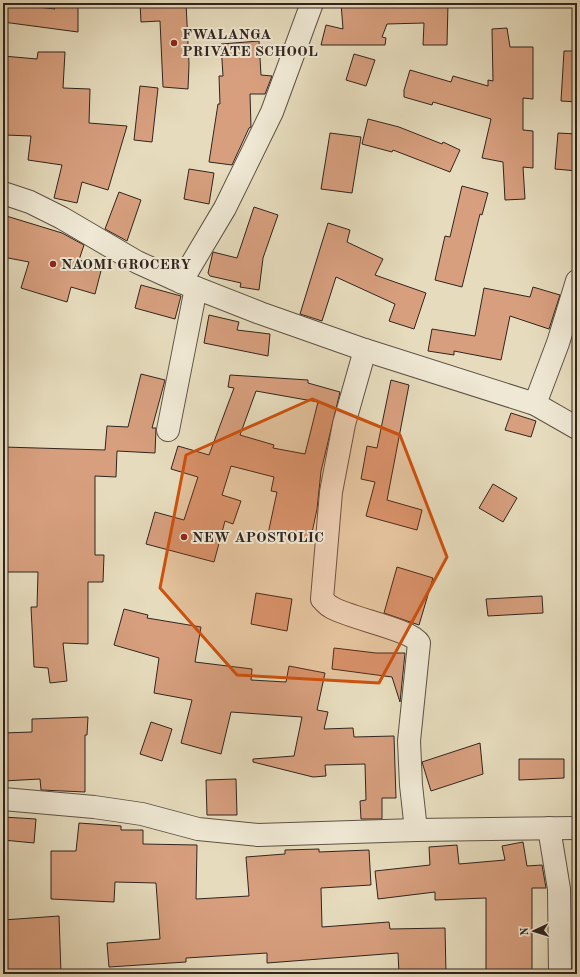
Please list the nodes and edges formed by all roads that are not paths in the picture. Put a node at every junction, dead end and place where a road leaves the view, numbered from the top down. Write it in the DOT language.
graph roads {
  1 [pos="312,3"];
  2 [pos="3,193"];
  3 [pos="577,281"];
  4 [pos="189,285"];
  5 [pos="364,350"];
  6 [pos="535,404"];
  7 [pos="577,428"];
  8 [pos="168,430"];
  9 [pos="3,799"];
  10 [pos="549,828"];
  11 [pos="577,828"];
  12 [pos="416,830"];
  13 [pos="560,974"];
  1 -- 4 [label="street"];
  2 -- 4 [label="street"];
  3 -- 6 [label="street"];
  4 -- 5 [label="street"];
  4 -- 8 [label="street"];
  5 -- 6 [label="street"];
  5 -- 12 [label="street"];
  6 -- 7 [label="street"];
  9 -- 12 [label="street"];
  10 -- 11 [label="street"];
  10 -- 12 [label="street"];
  10 -- 13 [label="street"];
}
